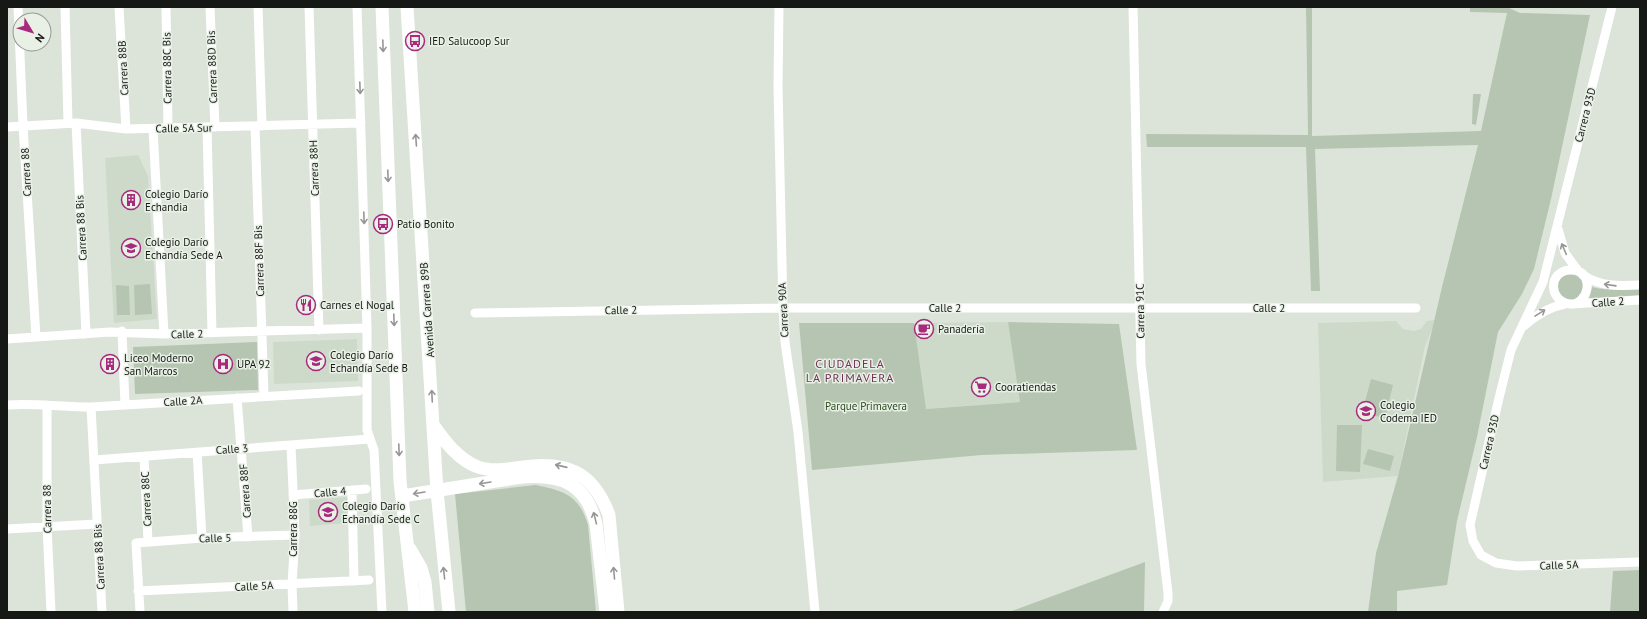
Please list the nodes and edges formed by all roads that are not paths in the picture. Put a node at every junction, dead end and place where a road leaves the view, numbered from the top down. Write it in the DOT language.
graph roads {
  1 [pos="18,7"];
  2 [pos="65,7"];
  3 [pos="120,7"];
  4 [pos="166,7"];
  5 [pos="210,7"];
  6 [pos="258,7"];
  7 [pos="309,7"];
  8 [pos="358,7"];
  9 [pos="382,7"];
  10 [pos="407,7"];
  11 [pos="779,7"];
  12 [pos="1133,7"];
  13 [pos="1612,7"];
  14 [pos="72,123"];
  15 [pos="361,123"];
  16 [pos="313,125"];
  17 [pos="23,126"];
  18 [pos="258,126"];
  19 [pos="7,127"];
  20 [pos="211,127"];
  21 [pos="168,128"];
  22 [pos="153,129"];
  23 [pos="126,130"];
  24 [pos="1557,224"];
  25 [pos="1548,266"];
  26 [pos="1580,273"];
  27 [pos="1559,274"];
  28 [pos="1549,280"];
  29 [pos="1640,285"];
  30 [pos="1540,288"];
  31 [pos="1554,293"];
  32 [pos="1640,300"];
  33 [pos="1565,304"];
  34 [pos="1575,304"];
  35 [pos="783,308"];
  36 [pos="1140,308"];
  37 [pos="1416,308"];
  38 [pos="475,313"];
  39 [pos="367,328"];
  40 [pos="319,330"];
  41 [pos="1520,330"];
  42 [pos="122,331"];
  43 [pos="262,332"];
  44 [pos="212,333"];
  45 [pos="86,334"];
  46 [pos="164,334"];
  47 [pos="36,337"];
  48 [pos="7,339"];
  49 [pos="358,391"];
  50 [pos="264,396"];
  51 [pos="237,398"];
  52 [pos="7,405"];
  53 [pos="47,405"];
  54 [pos="125,405"];
  55 [pos="91,407"];
  56 [pos="433,424"];
  57 [pos="370,439"];
  58 [pos="291,445"];
  59 [pos="241,449"];
  60 [pos="196,452"];
  61 [pos="144,456"];
  62 [pos="94,460"];
  63 [pos="366,489"];
  64 [pos="352,490"];
  65 [pos="437,491"];
  66 [pos="293,495"];
  67 [pos="402,496"];
  68 [pos="97,524"];
  69 [pos="47,526"];
  70 [pos="7,529"];
  71 [pos="295,535"];
  72 [pos="248,537"];
  73 [pos="202,538"];
  74 [pos="148,542"];
  75 [pos="407,544"];
  76 [pos="1481,555"];
  77 [pos="1640,562"];
  78 [pos="369,580"];
  79 [pos="354,581"];
  80 [pos="292,584"];
  81 [pos="138,591"];
  82 [pos="51,612"];
  83 [pos="102,612"];
  84 [pos="140,612"];
  85 [pos="293,612"];
  86 [pos="382,612"];
  87 [pos="415,612"];
  88 [pos="428,612"];
  89 [pos="449,612"];
  90 [pos="606,612"];
  91 [pos="618,612"];
  92 [pos="816,612"];
  93 [pos="1164,612"];
  1 -- 17 [label="street, Carrera 88"];
  2 -- 14 [label="street, Carrera 88 Bis"];
  3 -- 23 [label="street, Carrera 88B"];
  4 -- 21 [label="street, Carrera 88C Bis"];
  5 -- 20 [label="street, Carrera 88D Bis"];
  6 -- 18 [label="street, Carrera 88F Bis"];
  7 -- 16 [label="street, Carrera 88H"];
  8 -- 15 [label="street, one-way"];
  9 -- 67 [label="main road, one-way"];
  56 -- 10 [label="main road, Avenida Carrera 89B, one-way"];
  11 -- 35 [label="street, Carrera 90A"];
  12 -- 36 [label="street, Carrera 91C"];
  13 -- 24 [label="street, Carrera 93D"];
  14 -- 17 [label="street, Calle 5A Sur"];
  14 -- 23 [label="street, Calle 5A Sur"];
  14 -- 45 [label="street, Carrera 88 Bis"];
  15 -- 16 [label="street, Calle 5A Sur"];
  15 -- 39 [label="street, one-way"];
  16 -- 18 [label="street, Calle 5A Sur"];
  16 -- 40 [label="street, Carrera 88H"];
  17 -- 19 [label="street, Calle 5A Sur"];
  17 -- 47 [label="street, Carrera 88"];
  18 -- 20 [label="street, Calle 5A Sur"];
  18 -- 43 [label="street, Carrera 88F Bis"];
  20 -- 21 [label="street, Calle 5A Sur"];
  20 -- 44 [label="street, Carrera 88D Bis"];
  21 -- 22 [label="street, Calle 5A Sur"];
  22 -- 23 [label="street, Calle 5A Sur"];
  22 -- 46 [label="street"];
  24 -- 25 [label="street, Carrera 93D"];
  26 -- 24 [label="street, Carrera 93D, one-way"];
  25 -- 28 [label="street, Carrera 93D"];
  25 -- 30 [label="street, Carrera 93D"];
  26 -- 27 [label="street"];
  29 -- 26 [label="street, Calle 2, one-way"];
  26 -- 34 [label="street"];
  27 -- 28 [label="street, Carrera 93D"];
  27 -- 31 [label="street"];
  28 -- 30 [label="street, Carrera 93D"];
  28 -- 31 [label="street, Carrera 93D"];
  30 -- 41 [label="street, Carrera 93D"];
  31 -- 33 [label="street"];
  32 -- 34 [label="street, Calle 2"];
  33 -- 34 [label="street"];
  41 -- 33 [label="street, Carrera 93D, one-way"];
  35 -- 36 [label="street, Calle 2"];
  35 -- 38 [label="street, Calle 2"];
  35 -- 92 [label="street, Carrera 90A"];
  36 -- 37 [label="street, Calle 2"];
  36 -- 93 [label="street, Carrera 91C"];
  39 -- 40 [label="street, Calle 2"];
  39 -- 57 [label="street"];
  40 -- 43 [label="street, Calle 2"];
  41 -- 76 [label="street, Carrera 93D"];
  42 -- 45 [label="street, Calle 2"];
  42 -- 46 [label="street, Calle 2"];
  42 -- 54 [label="street"];
  43 -- 44 [label="street, Calle 2"];
  43 -- 50 [label="street, Carrera 88F Bis"];
  44 -- 46 [label="street, Calle 2"];
  45 -- 47 [label="street, Calle 2"];
  47 -- 48 [label="street, Calle 2"];
  49 -- 50 [label="street, Calle 2A"];
  50 -- 51 [label="street, Calle 2A"];
  51 -- 54 [label="street, Calle 2A"];
  51 -- 59 [label="street, Carrera 88F"];
  52 -- 53 [label="street, Calle 2A"];
  53 -- 55 [label="street, Calle 2A"];
  53 -- 69 [label="street, Carrera 88"];
  54 -- 55 [label="street, Calle 2A"];
  55 -- 62 [label="street, Carrera 88 Bis"];
  56 -- 65 [label="main road, Avenida Carrera 89B"];
  91 -- 56 [label="main road, one-way"];
  57 -- 58 [label="street, Calle 3"];
  57 -- 86 [label="street"];
  58 -- 59 [label="street, Calle 3"];
  58 -- 66 [label="street, Carrera 88G"];
  59 -- 60 [label="street, Calle 3"];
  59 -- 72 [label="street, Carrera 88F"];
  60 -- 61 [label="street, Calle 3"];
  60 -- 73 [label="street"];
  61 -- 62 [label="street, Calle 3"];
  61 -- 74 [label="street, Carrera 88C"];
  62 -- 68 [label="street, Carrera 88 Bis"];
  63 -- 64 [label="street, Calle 4"];
  64 -- 66 [label="street, Calle 4"];
  64 -- 79 [label="street"];
  65 -- 67 [label="main road, one-way"];
  89 -- 65 [label="main road, Avenida Carrera 89B, one-way"];
  90 -- 65 [label="main road, one-way"];
  66 -- 71 [label="street, Carrera 88G"];
  67 -- 75 [label="main road"];
  68 -- 69 [label="street"];
  68 -- 83 [label="street, Carrera 88 Bis"];
  69 -- 70 [label="street"];
  69 -- 82 [label="street, Carrera 88"];
  71 -- 72 [label="street, Calle 5"];
  71 -- 80 [label="street, Carrera 88G"];
  72 -- 73 [label="street, Calle 5"];
  73 -- 74 [label="street, Calle 5"];
  74 -- 81 [label="street, Calle 5"];
  75 -- 87 [label="main road"];
  75 -- 88 [label="main road"];
  76 -- 77 [label="street, Calle 5A"];
  78 -- 79 [label="street, Calle 5A"];
  79 -- 80 [label="street, Calle 5A"];
  80 -- 81 [label="street, Calle 5A"];
  80 -- 85 [label="street, Carrera 88G"];
  81 -- 84 [label="street"];
}
